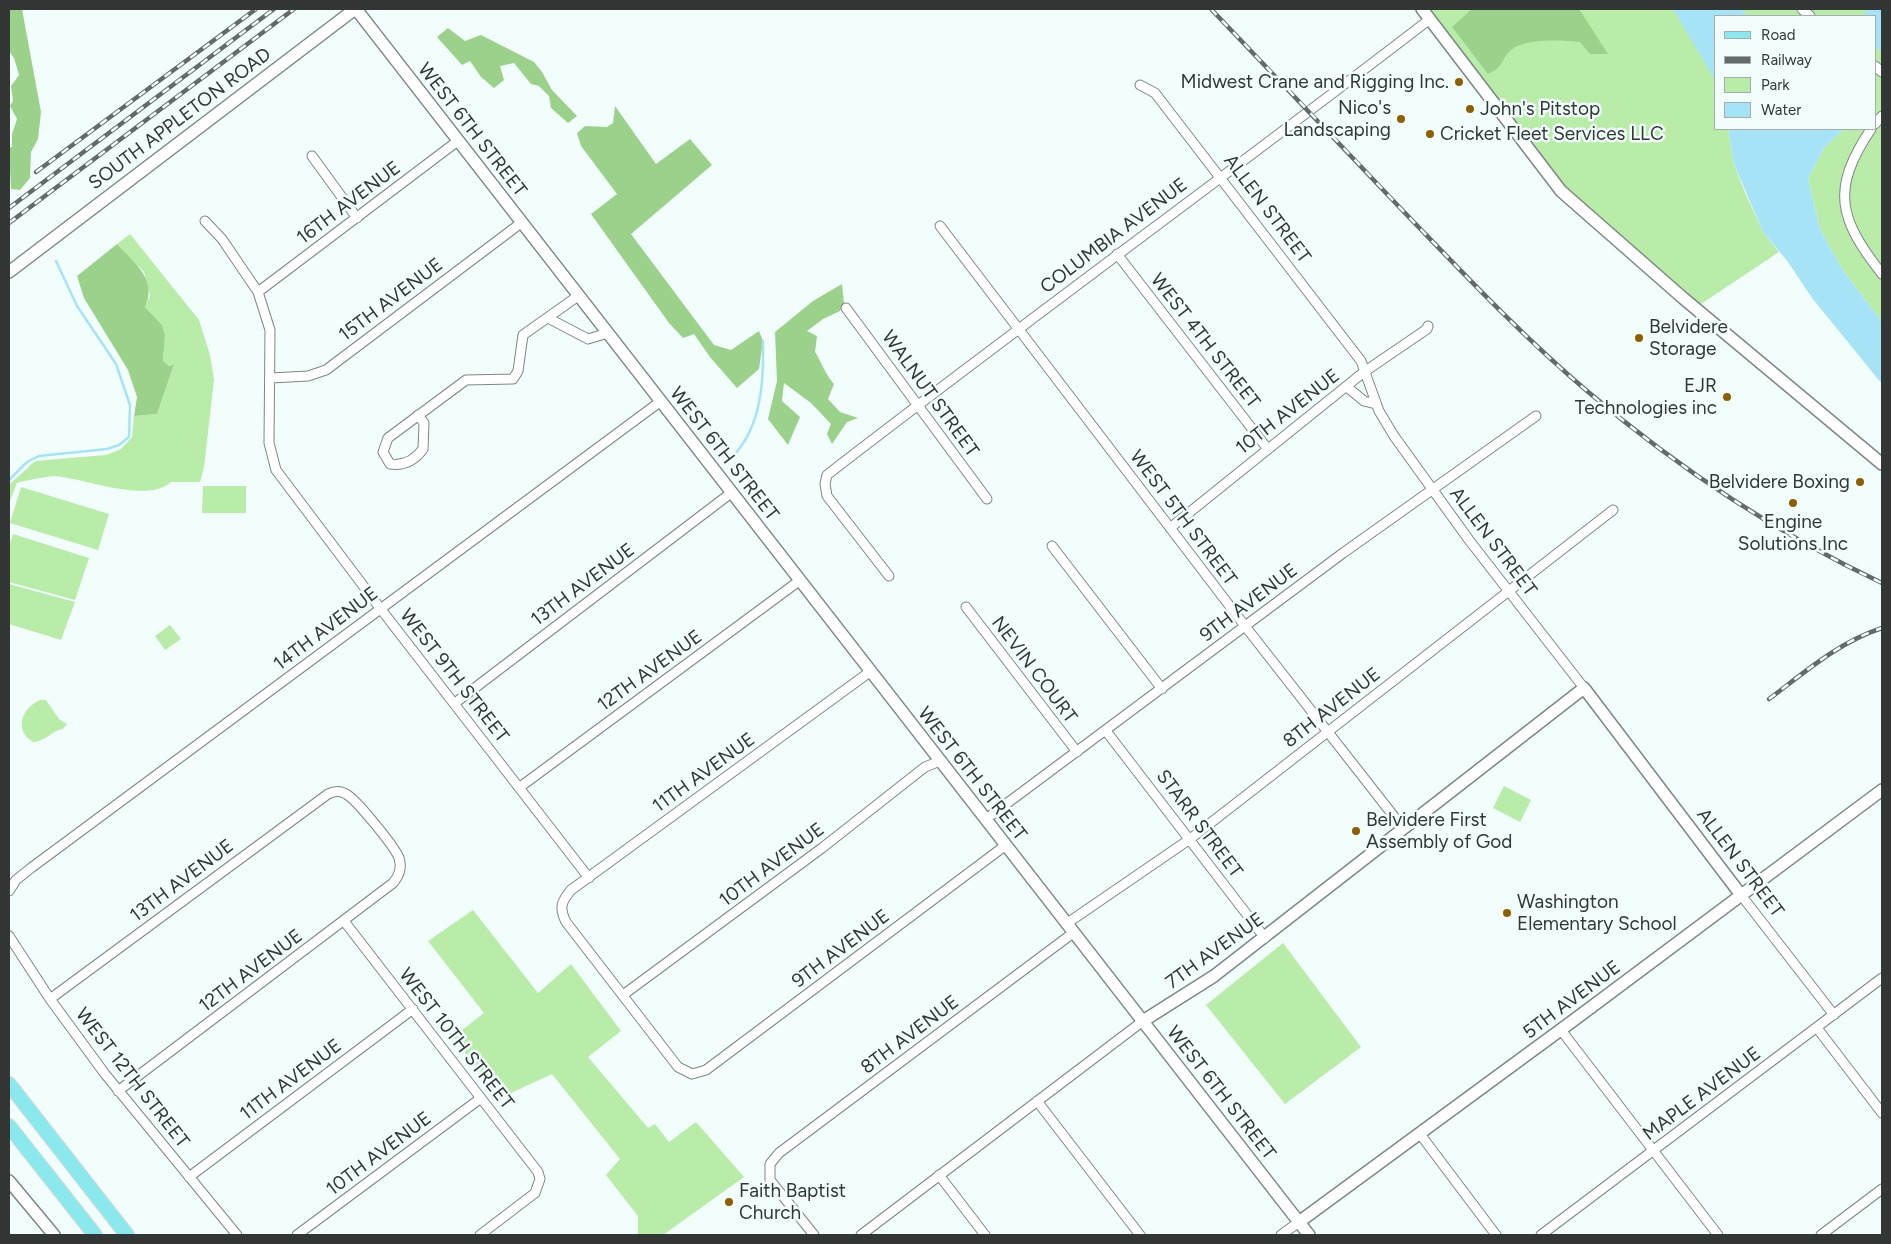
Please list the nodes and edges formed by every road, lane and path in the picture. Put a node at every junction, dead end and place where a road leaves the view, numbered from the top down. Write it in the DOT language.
graph roads {
  1 [pos="356,9"];
  2 [pos="1422,9"];
  3 [pos="1430,20"];
  4 [pos="1140,85"];
  5 [pos="1870,130"];
  6 [pos="458,140"];
  7 [pos="312,156"];
  8 [pos="1220,177"];
  9 [pos="357,218"];
  10 [pos="205,221"];
  11 [pos="521,223"];
  12 [pos="940,226"];
  13 [pos="1117,254"];
  14 [pos="9,271"];
  15 [pos="1882,274"];
  16 [pos="258,292"];
  17 [pos="578,296"];
  18 [pos="846,308"];
  19 [pos="548,318"];
  20 [pos="1428,326"];
  21 [pos="1017,330"];
  22 [pos="608,333"];
  23 [pos="1364,372"];
  24 [pos="271,378"];
  25 [pos="1347,387"];
  26 [pos="661,401"];
  27 [pos="1376,404"];
  28 [pos="918,405"];
  29 [pos="418,415"];
  30 [pos="1536,416"];
  31 [pos="1267,448"];
  32 [pos="1882,464"];
  33 [pos="1432,489"];
  34 [pos="731,493"];
  35 [pos="988,499"];
  36 [pos="1613,510"];
  37 [pos="1170,528"];
  38 [pos="1052,546"];
  39 [pos="889,576"];
  40 [pos="800,581"];
  41 [pos="1509,592"];
  42 [pos="966,607"];
  43 [pos="380,608"];
  44 [pos="1245,626"];
  45 [pos="871,671"];
  46 [pos="1584,688"];
  47 [pos="1162,689"];
  48 [pos="455,703"];
  49 [pos="1106,731"];
  50 [pos="1328,733"];
  51 [pos="1078,752"];
  52 [pos="940,761"];
  53 [pos="520,787"];
  54 [pos="1882,790"];
  55 [pos="986,819"];
  56 [pos="1403,828"];
  57 [pos="1190,839"];
  58 [pos="1006,845"];
  59 [pos="400,872"];
  60 [pos="588,878"];
  61 [pos="10,888"];
  62 [pos="1741,894"];
  63 [pos="344,921"];
  64 [pos="1070,929"];
  65 [pos="9,936"];
  66 [pos="1265,938"];
  67 [pos="1882,978"];
  68 [pos="623,995"];
  69 [pos="50,999"];
  70 [pos="413,1009"];
  71 [pos="1834,1014"];
  72 [pos="1143,1022"];
  73 [pos="1816,1028"];
  74 [pos="1561,1030"];
  75 [pos="11,1086"];
  76 [pos="118,1091"];
  77 [pos="481,1098"];
  78 [pos="1037,1101"];
  79 [pos="1882,1113"];
  80 [pos="9,1127"];
  81 [pos="1420,1134"];
  82 [pos="1653,1151"];
  83 [pos="939,1176"];
  84 [pos="188,1177"];
  85 [pos="9,1181"];
  86 [pos="1882,1189"];
  87 [pos="1299,1222"];
  88 [pos="54,1235"];
  89 [pos="95,1235"];
  90 [pos="127,1235"];
  91 [pos="237,1235"];
  92 [pos="298,1235"];
  93 [pos="480,1235"];
  94 [pos="814,1235"];
  95 [pos="861,1235"];
  96 [pos="985,1235"];
  97 [pos="1140,1235"];
  98 [pos="1281,1235"];
  99 [pos="1309,1235"];
  100 [pos="1496,1235"];
  101 [pos="1541,1235"];
  102 [pos="1718,1235"];
  103 [pos="1820,1235"];
  1 -- 6 [label="street, WEST 6TH STREET"];
  1 -- 14 [label="street, SOUTH APPLETON ROAD"];
  2 -- 3 [label="street"];
  3 -- 8 [label="street, COLUMBIA AVENUE"];
  3 -- 32 [label="street"];
  4 -- 8 [label="street, ALLEN STREET"];
  5 -- 15 [label="street"];
  6 -- 9 [label="street, 16TH AVENUE"];
  6 -- 11 [label="street, WEST 6TH STREET"];
  7 -- 9 [label="street"];
  8 -- 13 [label="street, COLUMBIA AVENUE"];
  8 -- 23 [label="street, ALLEN STREET"];
  9 -- 16 [label="street, 16TH AVENUE"];
  10 -- 16 [label="street, WEST 9TH STREET"];
  11 -- 17 [label="street, WEST 6TH STREET"];
  11 -- 24 [label="street, 15TH AVENUE"];
  12 -- 21 [label="street, WEST 5TH STREET"];
  13 -- 21 [label="street, COLUMBIA AVENUE"];
  13 -- 31 [label="street, WEST 4TH STREET"];
  16 -- 24 [label="street, WEST 9TH STREET"];
  17 -- 19 [label="street"];
  17 -- 22 [label="street, WEST 6TH STREET"];
  18 -- 28 [label="street, WALNUT STREET"];
  19 -- 22 [label="street"];
  19 -- 29 [label="street"];
  20 -- 23 [label="street, 10TH AVENUE"];
  21 -- 28 [label="street, COLUMBIA AVENUE"];
  21 -- 37 [label="street, WEST 5TH STREET"];
  22 -- 26 [label="street, WEST 6TH STREET"];
  23 -- 25 [label="street, 10TH AVENUE"];
  23 -- 27 [label="street, ALLEN STREET"];
  24 -- 43 [label="street, WEST 9TH STREET"];
  25 -- 27 [label="street"];
  25 -- 31 [label="street, 10TH AVENUE"];
  26 -- 34 [label="street, WEST 6TH STREET"];
  26 -- 43 [label="street, 14TH AVENUE"];
  27 -- 33 [label="street, ALLEN STREET"];
  28 -- 35 [label="street, WALNUT STREET"];
  28 -- 39 [label="street, COLUMBIA AVENUE"];
  29 -- 29 [label="street"];
  30 -- 33 [label="street, 9TH AVENUE"];
  31 -- 37 [label="street, 10TH AVENUE"];
  33 -- 41 [label="street, ALLEN STREET"];
  33 -- 44 [label="street, 9TH AVENUE"];
  34 -- 40 [label="street, WEST 6TH STREET"];
  34 -- 48 [label="street, 13TH AVENUE"];
  36 -- 41 [label="street, 8TH AVENUE"];
  37 -- 44 [label="street, WEST 5TH STREET"];
  38 -- 47 [label="street"];
  40 -- 45 [label="street, WEST 6TH STREET"];
  40 -- 53 [label="street, 12TH AVENUE"];
  41 -- 46 [label="street, ALLEN STREET"];
  41 -- 50 [label="street, 8TH AVENUE"];
  42 -- 51 [label="street, NEVIN COURT"];
  43 -- 48 [label="street, WEST 9TH STREET"];
  43 -- 61 [label="street, 14TH AVENUE"];
  44 -- 47 [label="street, 9TH AVENUE"];
  44 -- 50 [label="street, WEST 5TH STREET"];
  45 -- 52 [label="street, WEST 6TH STREET"];
  45 -- 60 [label="street, 11TH AVENUE"];
  46 -- 56 [label="street, 7TH AVENUE"];
  46 -- 62 [label="street, ALLEN STREET"];
  47 -- 49 [label="street, 9TH AVENUE"];
  48 -- 53 [label="street, WEST 9TH STREET"];
  49 -- 51 [label="street, 9TH AVENUE"];
  49 -- 57 [label="street, STARR STREET"];
  50 -- 56 [label="street, WEST 5TH STREET"];
  50 -- 57 [label="street, 8TH AVENUE"];
  51 -- 55 [label="street, 9TH AVENUE"];
  52 -- 55 [label="street, WEST 6TH STREET"];
  52 -- 68 [label="street, 10TH AVENUE"];
  53 -- 60 [label="street, WEST 9TH STREET"];
  54 -- 62 [label="street, 5TH AVENUE"];
  55 -- 58 [label="street, WEST 6TH STREET"];
  56 -- 66 [label="street, 7TH AVENUE"];
  57 -- 64 [label="street, 8TH AVENUE"];
  57 -- 66 [label="street, STARR STREET"];
  58 -- 64 [label="street, WEST 6TH STREET"];
  58 -- 68 [label="street, 9TH AVENUE"];
  59 -- 63 [label="street, 12TH AVENUE"];
  59 -- 69 [label="street, 13TH AVENUE"];
  60 -- 68 [label="street, 11TH AVENUE"];
  62 -- 71 [label="street, ALLEN STREET"];
  62 -- 74 [label="street, 5TH AVENUE"];
  63 -- 70 [label="street, WEST 10TH STREET"];
  63 -- 76 [label="street, 12TH AVENUE"];
  64 -- 72 [label="street, WEST 6TH STREET"];
  64 -- 94 [label="street, 8TH AVENUE"];
  65 -- 69 [label="street, WEST 12TH STREET"];
  66 -- 72 [label="street, 7TH AVENUE"];
  67 -- 71 [label="street, MAPLE AVENUE"];
  69 -- 76 [label="street, WEST 12TH STREET"];
  70 -- 77 [label="street, WEST 10TH STREET"];
  70 -- 84 [label="street, 11TH AVENUE"];
  71 -- 73 [label="street, MAPLE AVENUE"];
  72 -- 78 [label="street, 7TH AVENUE"];
  72 -- 87 [label="street, WEST 6TH STREET"];
  73 -- 79 [label="street"];
  73 -- 82 [label="street, MAPLE AVENUE"];
  74 -- 81 [label="street, 5TH AVENUE"];
  74 -- 82 [label="street"];
  75 -- 90 [label="main road"];
  76 -- 84 [label="street, WEST 12TH STREET"];
  77 -- 92 [label="street, 10TH AVENUE"];
  77 -- 93 [label="street, WEST 10TH STREET"];
  78 -- 83 [label="street, 7TH AVENUE"];
  78 -- 97 [label="street"];
  80 -- 89 [label="main road"];
  81 -- 87 [label="street, 5TH AVENUE"];
  81 -- 100 [label="street"];
  82 -- 101 [label="street, MAPLE AVENUE"];
  82 -- 102 [label="street"];
  83 -- 95 [label="street, 7TH AVENUE"];
  83 -- 96 [label="street"];
  84 -- 91 [label="street, WEST 12TH STREET"];
  85 -- 88 [label="street"];
  86 -- 103 [label="street"];
  87 -- 98 [label="street, 5TH AVENUE"];
  87 -- 99 [label="street, WEST 6TH STREET"];
}
